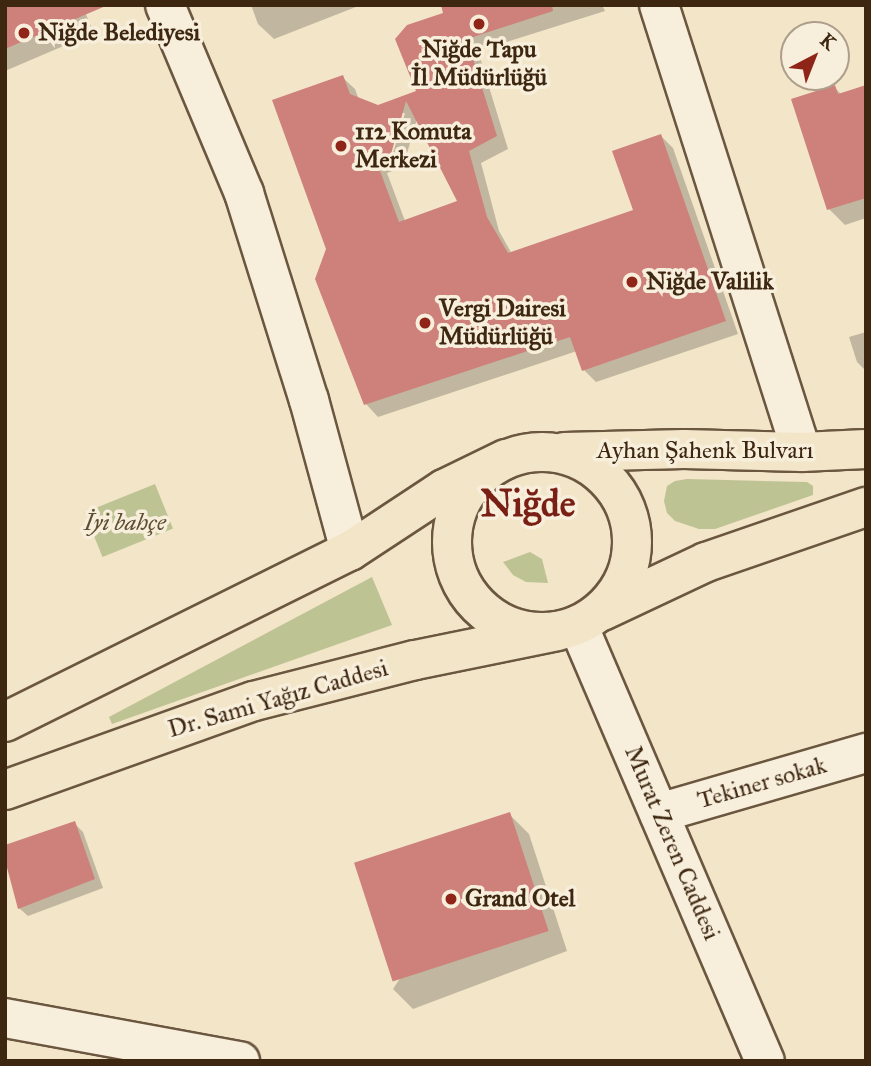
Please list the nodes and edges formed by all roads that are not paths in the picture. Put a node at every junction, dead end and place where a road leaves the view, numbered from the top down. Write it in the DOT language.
graph roads {
  1 [pos="165,5"];
  2 [pos="659,5"];
  3 [pos="866,449"];
  4 [pos="545,452"];
  5 [pos="802,452"];
  6 [pos="506,459"];
  7 [pos="866,507"];
  8 [pos="350,551"];
  9 [pos="578,623"];
  10 [pos="5,722"];
  11 [pos="866,753"];
  12 [pos="5,790"];
  13 [pos="659,813"];
  14 [pos="5,1018"];
  15 [pos="200,1058"];
  16 [pos="240,1061"];
  17 [pos="765,1061"];
  1 -- 8 [label="street"];
  2 -- 5 [label="street"];
  3 -- 5 [label="main road, Ayhan Şahenk Bulvarı"];
  4 -- 5 [label="main road, Ayhan Şahenk Bulvarı"];
  4 -- 6 [label="main road"];
  4 -- 9 [label="main road"];
  6 -- 8 [label="main road"];
  6 -- 9 [label="main road"];
  7 -- 9 [label="main road"];
  8 -- 10 [label="main road"];
  9 -- 12 [label="main road, Dr. Sami Yağız Caddesi"];
  9 -- 13 [label="street, Murat Zeren Caddesi"];
  11 -- 13 [label="street, Tekiner sokak"];
  13 -- 17 [label="street, Murat Zeren Caddesi"];
  14 -- 15 [label="street"];
  15 -- 16 [label="street"];
}
